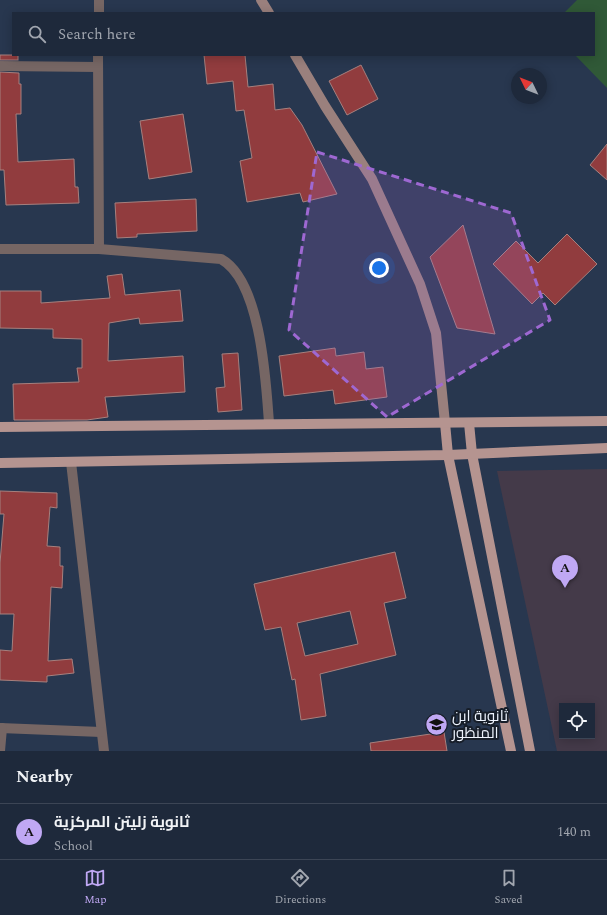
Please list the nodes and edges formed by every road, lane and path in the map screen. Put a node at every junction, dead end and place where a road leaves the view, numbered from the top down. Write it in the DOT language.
graph roads {
  1 [pos="99,0"];
  2 [pos="261,0"];
  3 [pos="99,12"];
  4 [pos="268,12"];
  5 [pos="98,56"];
  6 [pos="296,56"];
  7 [pos="0,66"];
  8 [pos="98,67"];
  9 [pos="0,249"];
  10 [pos="98,249"];
  11 [pos="607,421"];
  12 [pos="269,423"];
  13 [pos="445,423"];
  14 [pos="469,423"];
  15 [pos="0,427"];
  16 [pos="607,448"];
  17 [pos="472,454"];
  18 [pos="448,455"];
  19 [pos="71,462"];
  20 [pos="0,463"];
  21 [pos="1,728"];
  22 [pos="101,732"];
  23 [pos="0,751"];
  24 [pos="104,751"];
  25 [pos="511,751"];
  26 [pos="530,751"];
  1 -- 3 [label="street"];
  2 -- 4 [label="main road"];
  5 -- 8 [label="street"];
  6 -- 13 [label="main road"];
  7 -- 8 [label="street"];
  8 -- 10 [label="street"];
  9 -- 10 [label="street"];
  10 -- 12 [label="street"];
  11 -- 14 [label="main road"];
  12 -- 13 [label="main road"];
  12 -- 15 [label="main road"];
  13 -- 14 [label="main road"];
  13 -- 18 [label="main road"];
  14 -- 17 [label="main road"];
  16 -- 17 [label="main road"];
  17 -- 18 [label="main road"];
  17 -- 26 [label="main road"];
  18 -- 19 [label="main road"];
  18 -- 25 [label="main road"];
  19 -- 20 [label="main road"];
  19 -- 22 [label="street"];
  21 -- 22 [label="street"];
  21 -- 23 [label="street"];
  22 -- 24 [label="street"];
}
